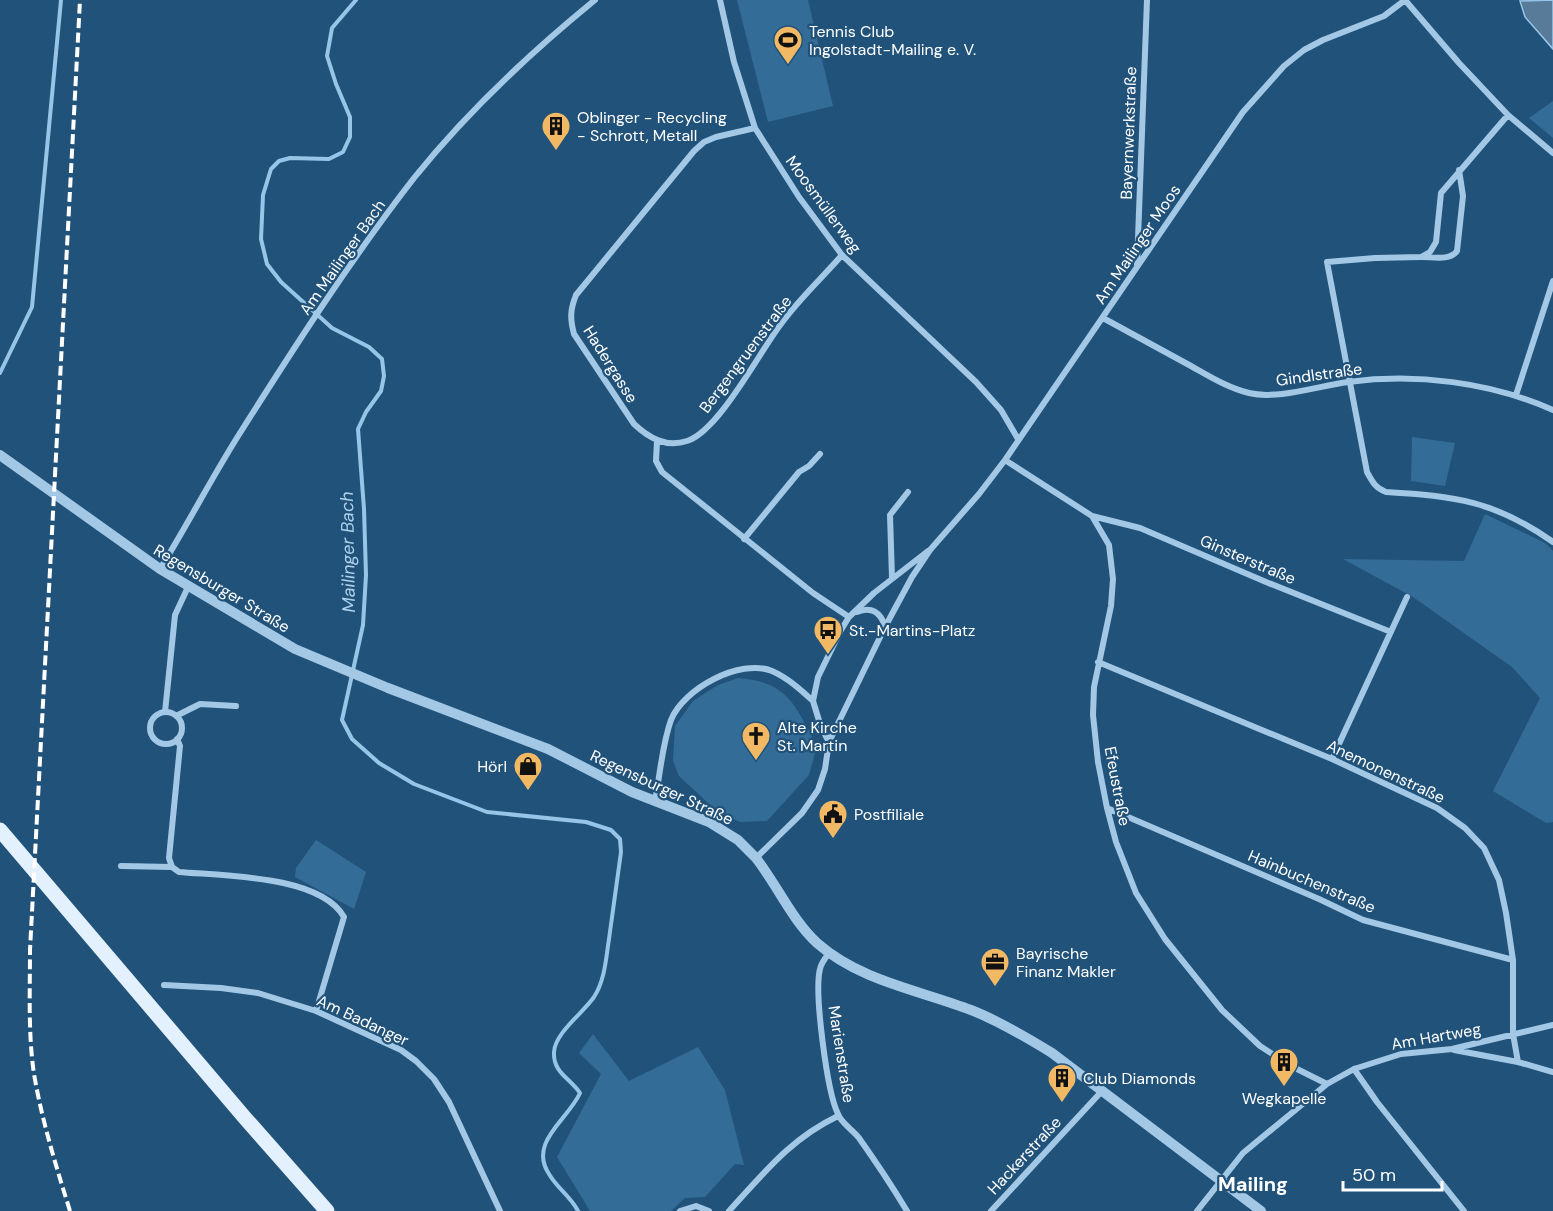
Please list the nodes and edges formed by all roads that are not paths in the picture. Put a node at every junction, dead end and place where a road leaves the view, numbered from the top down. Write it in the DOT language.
graph roads {
  1 [pos="595,0"];
  2 [pos="720,0"];
  3 [pos="1147,0"];
  4 [pos="1405,0"];
  5 [pos="1508,115"];
  6 [pos="755,128"];
  7 [pos="1553,153"];
  8 [pos="1460,170"];
  9 [pos="842,255"];
  10 [pos="1421,257"];
  11 [pos="1137,266"];
  12 [pos="1553,281"];
  13 [pos="1103,318"];
  14 [pos="1349,382"];
  15 [pos="1516,395"];
  16 [pos="1553,410"];
  17 [pos="1018,439"];
  18 [pos="657,441"];
  19 [pos="820,454"];
  20 [pos="0,455"];
  21 [pos="1005,460"];
  22 [pos="908,492"];
  23 [pos="1092,516"];
  24 [pos="744,539"];
  25 [pos="1553,542"];
  26 [pos="930,550"];
  27 [pos="160,569"];
  28 [pos="892,578"];
  29 [pos="188,586"];
  30 [pos="1407,597"];
  31 [pos="849,617"];
  32 [pos="885,627"];
  33 [pos="1391,632"];
  34 [pos="1098,662"];
  35 [pos="813,701"];
  36 [pos="236,706"];
  37 [pos="165,712"];
  38 [pos="176,716"];
  39 [pos="177,739"];
  40 [pos="829,742"];
  41 [pos="1332,759"];
  42 [pos="655,801"];
  43 [pos="1107,808"];
  44 [pos="0,831"];
  45 [pos="756,858"];
  46 [pos="121,866"];
  47 [pos="172,867"];
  48 [pos="829,952"];
  49 [pos="1513,960"];
  50 [pos="164,985"];
  51 [pos="316,1011"];
  52 [pos="1553,1024"];
  53 [pos="1513,1034"];
  54 [pos="1452,1049"];
  55 [pos="1518,1062"];
  56 [pos="1354,1069"];
  57 [pos="1553,1072"];
  58 [pos="1327,1084"];
  59 [pos="1102,1091"];
  60 [pos="838,1116"];
  61 [pos="1222,1181"];
  62 [pos="327,1211"];
  63 [pos="500,1211"];
  64 [pos="680,1211"];
  65 [pos="710,1211"];
  66 [pos="729,1211"];
  67 [pos="907,1211"];
  68 [pos="991,1211"];
  69 [pos="1197,1211"];
  70 [pos="1261,1211"];
  71 [pos="1464,1211"];
  1 -- 27 [label="street, Am Mailinger Bach"];
  2 -- 6 [label="street, Moosmüllerweg"];
  3 -- 11 [label="street, Bayernwerkstraße"];
  4 -- 5 [label="street"];
  4 -- 11 [label="street, Am Mailinger Moos"];
  5 -- 7 [label="street"];
  5 -- 8 [label="street"];
  6 -- 9 [label="street, Moosmüllerweg"];
  6 -- 18 [label="street, Hadergasse"];
  8 -- 10 [label="street"];
  8 -- 10 [label="street"];
  9 -- 17 [label="street, Moosmüllerweg"];
  9 -- 18 [label="street, Bergengruenstraße"];
  10 -- 14 [label="street"];
  11 -- 13 [label="street, Am Mailinger Moos"];
  12 -- 15 [label="street"];
  13 -- 14 [label="street, Gindlstraße"];
  13 -- 17 [label="street, Am Mailinger Moos"];
  14 -- 15 [label="street, Gindlstraße"];
  14 -- 25 [label="street"];
  15 -- 16 [label="street, Gindlstraße"];
  17 -- 21 [label="street, Am Mailinger Moos"];
  18 -- 24 [label="street"];
  19 -- 24 [label="street"];
  20 -- 27 [label="street, Regensburger Straße"];
  21 -- 23 [label="street, Efeustraße"];
  21 -- 26 [label="street, Am Mailinger Moos"];
  22 -- 28 [label="street"];
  23 -- 33 [label="street, Ginsterstraße"];
  23 -- 34 [label="street, Efeustraße"];
  24 -- 31 [label="street"];
  26 -- 28 [label="street, Am Mailinger Moos"];
  26 -- 32 [label="street, Am Mailinger Moos"];
  27 -- 29 [label="street, Regensburger Straße"];
  28 -- 31 [label="street, Am Mailinger Moos"];
  29 -- 37 [label="street"];
  29 -- 42 [label="street, Regensburger Straße"];
  30 -- 33 [label="street"];
  31 -- 32 [label="street"];
  31 -- 35 [label="street, Am Mailinger Moos"];
  32 -- 40 [label="street, Am Mailinger Moos"];
  33 -- 41 [label="street"];
  34 -- 41 [label="street, Anemonenstraße"];
  34 -- 43 [label="street, Efeustraße"];
  35 -- 40 [label="street"];
  35 -- 42 [label="street"];
  36 -- 38 [label="street"];
  37 -- 38 [label="street"];
  37 -- 39 [label="street"];
  38 -- 39 [label="street"];
  39 -- 47 [label="street"];
  40 -- 45 [label="street, Am Mailinger Moos"];
  41 -- 49 [label="street, Anemonenstraße"];
  42 -- 45 [label="street, Regensburger Straße"];
  43 -- 49 [label="street, Hainbuchenstraße"];
  43 -- 58 [label="street, Efeustraße"];
  44 -- 62 [label="main road"];
  45 -- 48 [label="street, Regensburger Straße"];
  46 -- 47 [label="street"];
  47 -- 51 [label="street"];
  48 -- 59 [label="street, Regensburger Straße"];
  48 -- 60 [label="street, Marienstraße"];
  49 -- 53 [label="street, Anemonenstraße"];
  50 -- 51 [label="street, Am Badanger"];
  51 -- 63 [label="street, Am Badanger"];
  52 -- 53 [label="street, Am Hartweg"];
  53 -- 54 [label="street, Am Hartweg"];
  53 -- 55 [label="street, Anemonenstraße"];
  54 -- 55 [label="street"];
  54 -- 56 [label="street, Am Hartweg"];
  55 -- 57 [label="street"];
  56 -- 58 [label="street, Am Hartweg"];
  56 -- 71 [label="street"];
  58 -- 61 [label="street, Am Hartweg"];
  59 -- 61 [label="street, Regensburger Straße"];
  59 -- 68 [label="street, Hackerstraße"];
  60 -- 66 [label="street"];
  60 -- 67 [label="street, Marienstraße"];
  61 -- 69 [label="street, Am Hartweg"];
  61 -- 70 [label="street, Regensburger Straße"];
  64 -- 65 [label="street"];
}
